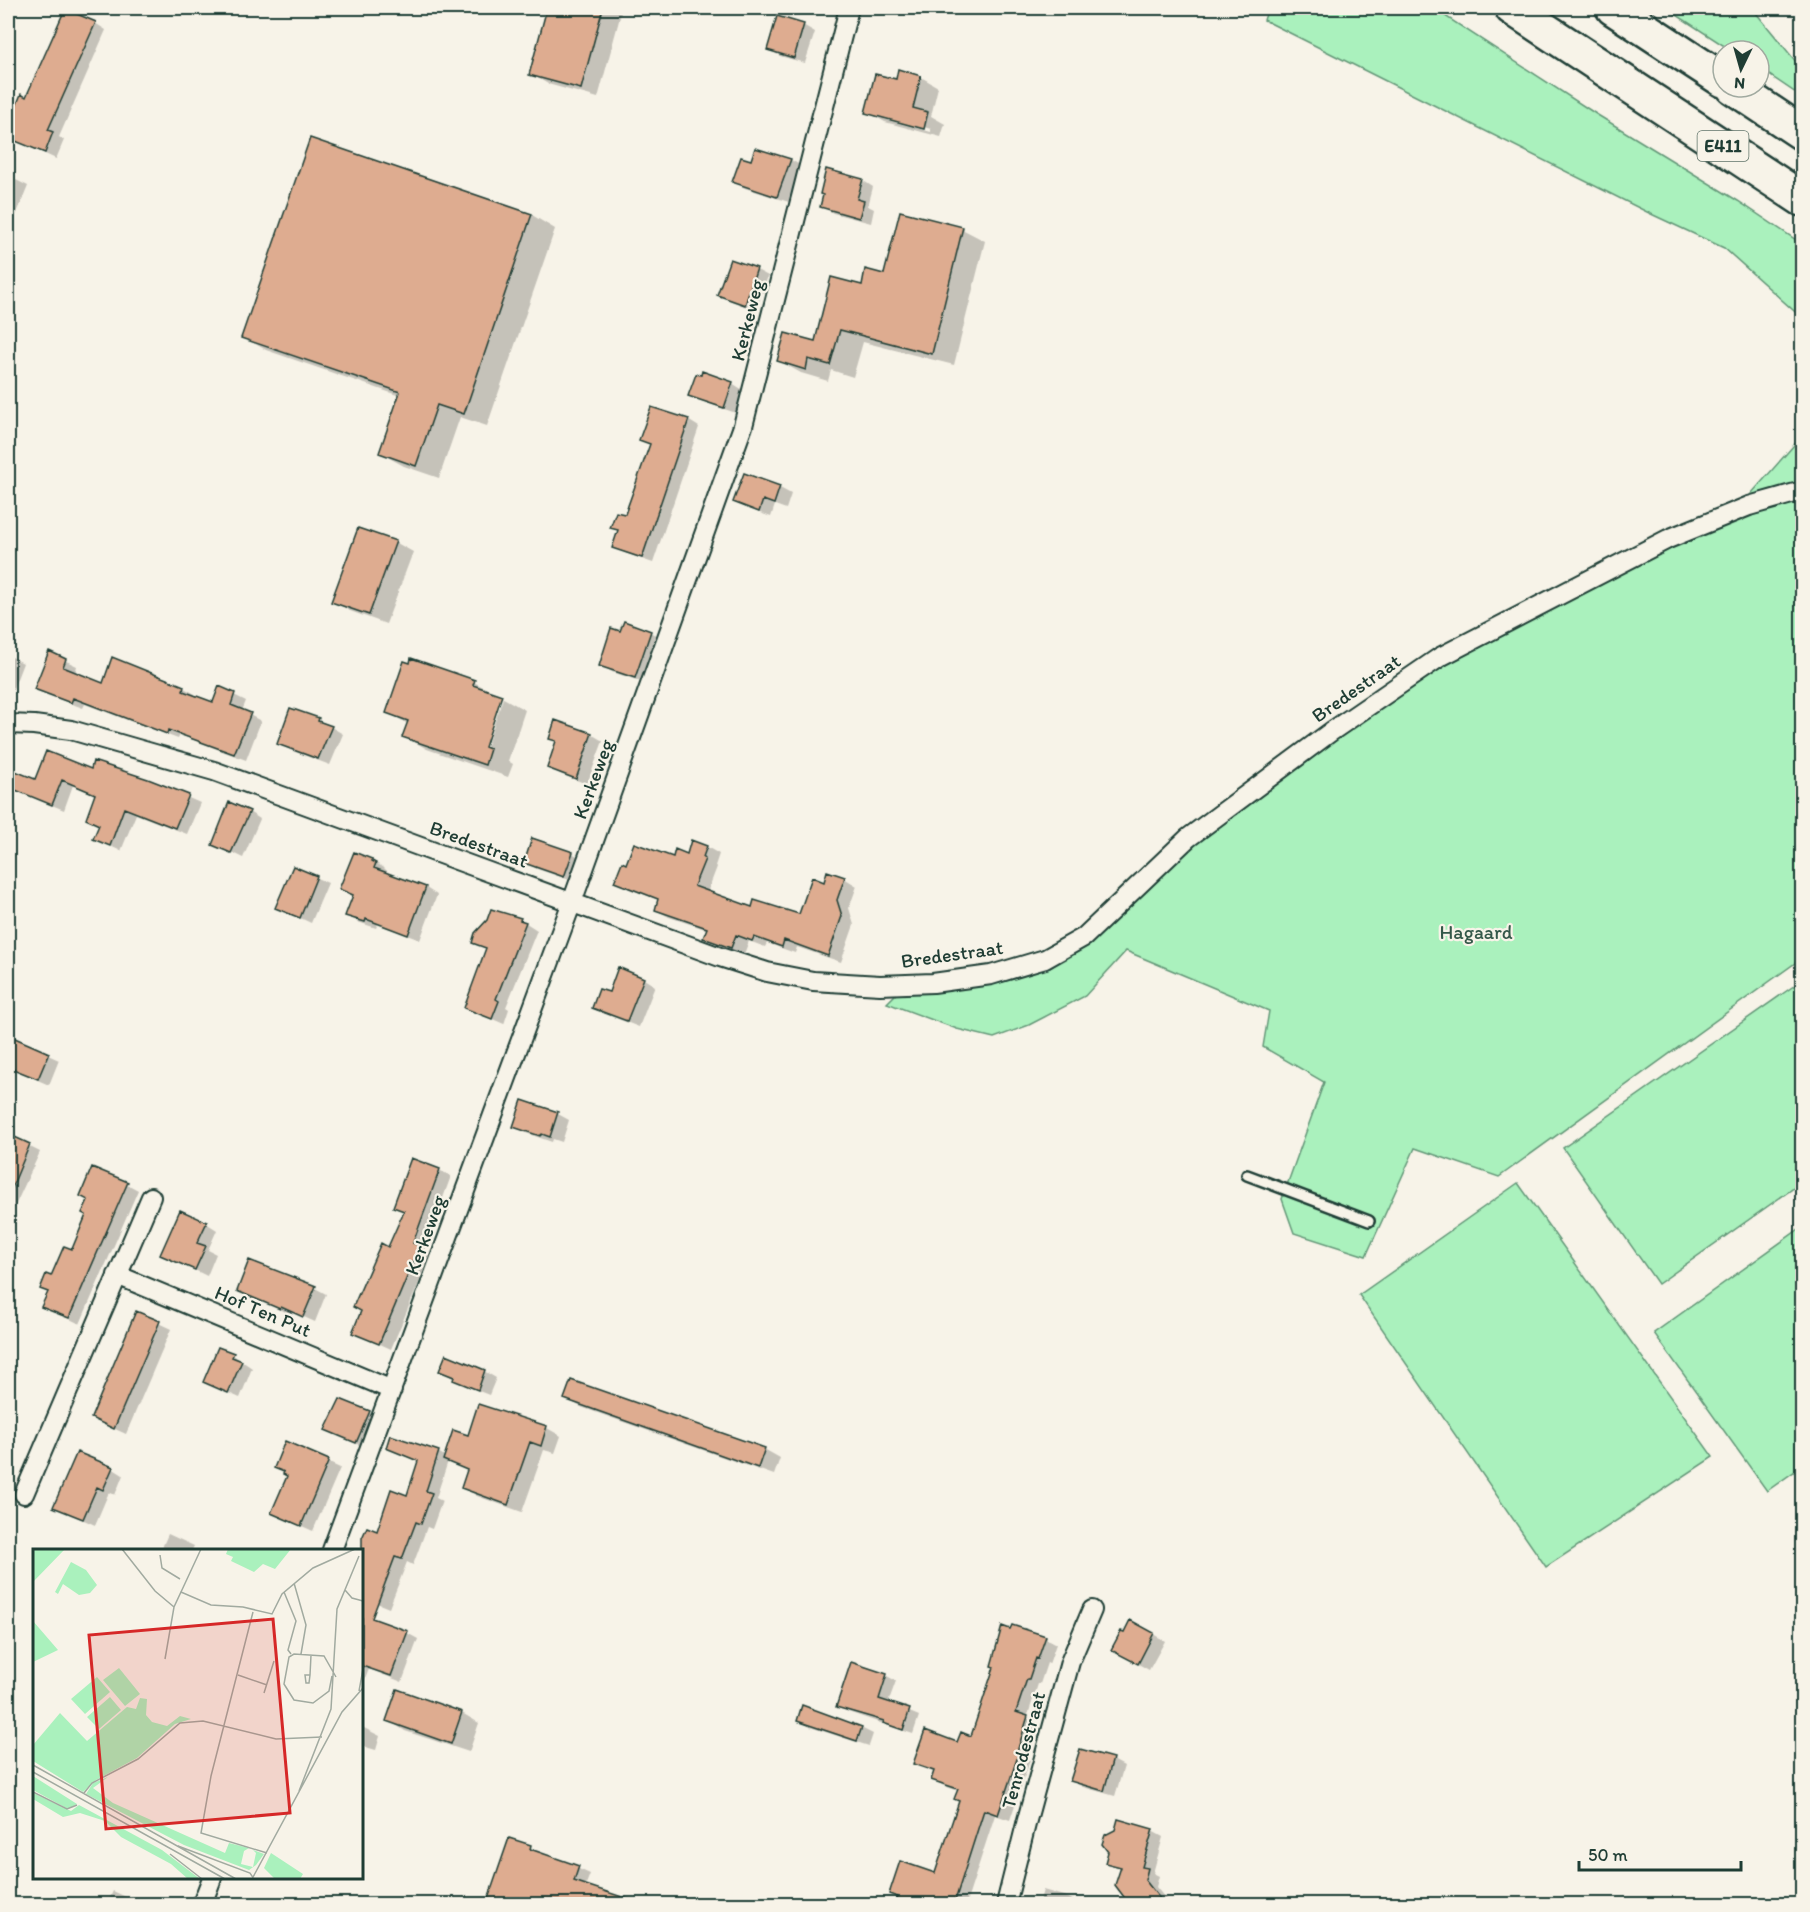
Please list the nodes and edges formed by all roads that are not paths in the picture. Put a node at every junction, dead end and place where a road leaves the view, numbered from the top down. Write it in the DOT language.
graph roads {
  1 [pos="849,8"];
  2 [pos="1512,8"];
  3 [pos="1612,8"];
  4 [pos="1711,72"];
  5 [pos="1751,99"];
  6 [pos="1803,133"];
  7 [pos="1803,199"];
  8 [pos="1803,491"];
  9 [pos="8,724"];
  10 [pos="572,902"];
  11 [pos="1247,1175"];
  12 [pos="151,1197"];
  13 [pos="1369,1221"];
  14 [pos="117,1275"];
  15 [pos="392,1390"];
  16 [pos="24,1494"];
  17 [pos="333,1549"];
  18 [pos="1092,1610"];
  19 [pos="212,1879"];
  20 [pos="202,1905"];
  21 [pos="1006,1905"];
  1 -- 10 [label="street, Kerkeweg"];
  2 -- 7 [label="highway, E411"];
  3 -- 4 [label="highway"];
  5 -- 6 [label="highway, E411"];
  8 -- 10 [label="street, Bredestraat"];
  9 -- 10 [label="street, Bredestraat"];
  10 -- 15 [label="street, Kerkeweg"];
  11 -- 13 [label="lane"];
  12 -- 14 [label="street"];
  14 -- 15 [label="street, Hof Ten Put"];
  14 -- 16 [label="street"];
  15 -- 17 [label="street, Kerkeweg"];
  18 -- 21 [label="street, Tenrodestraat"];
  19 -- 20 [label="street"];
}
